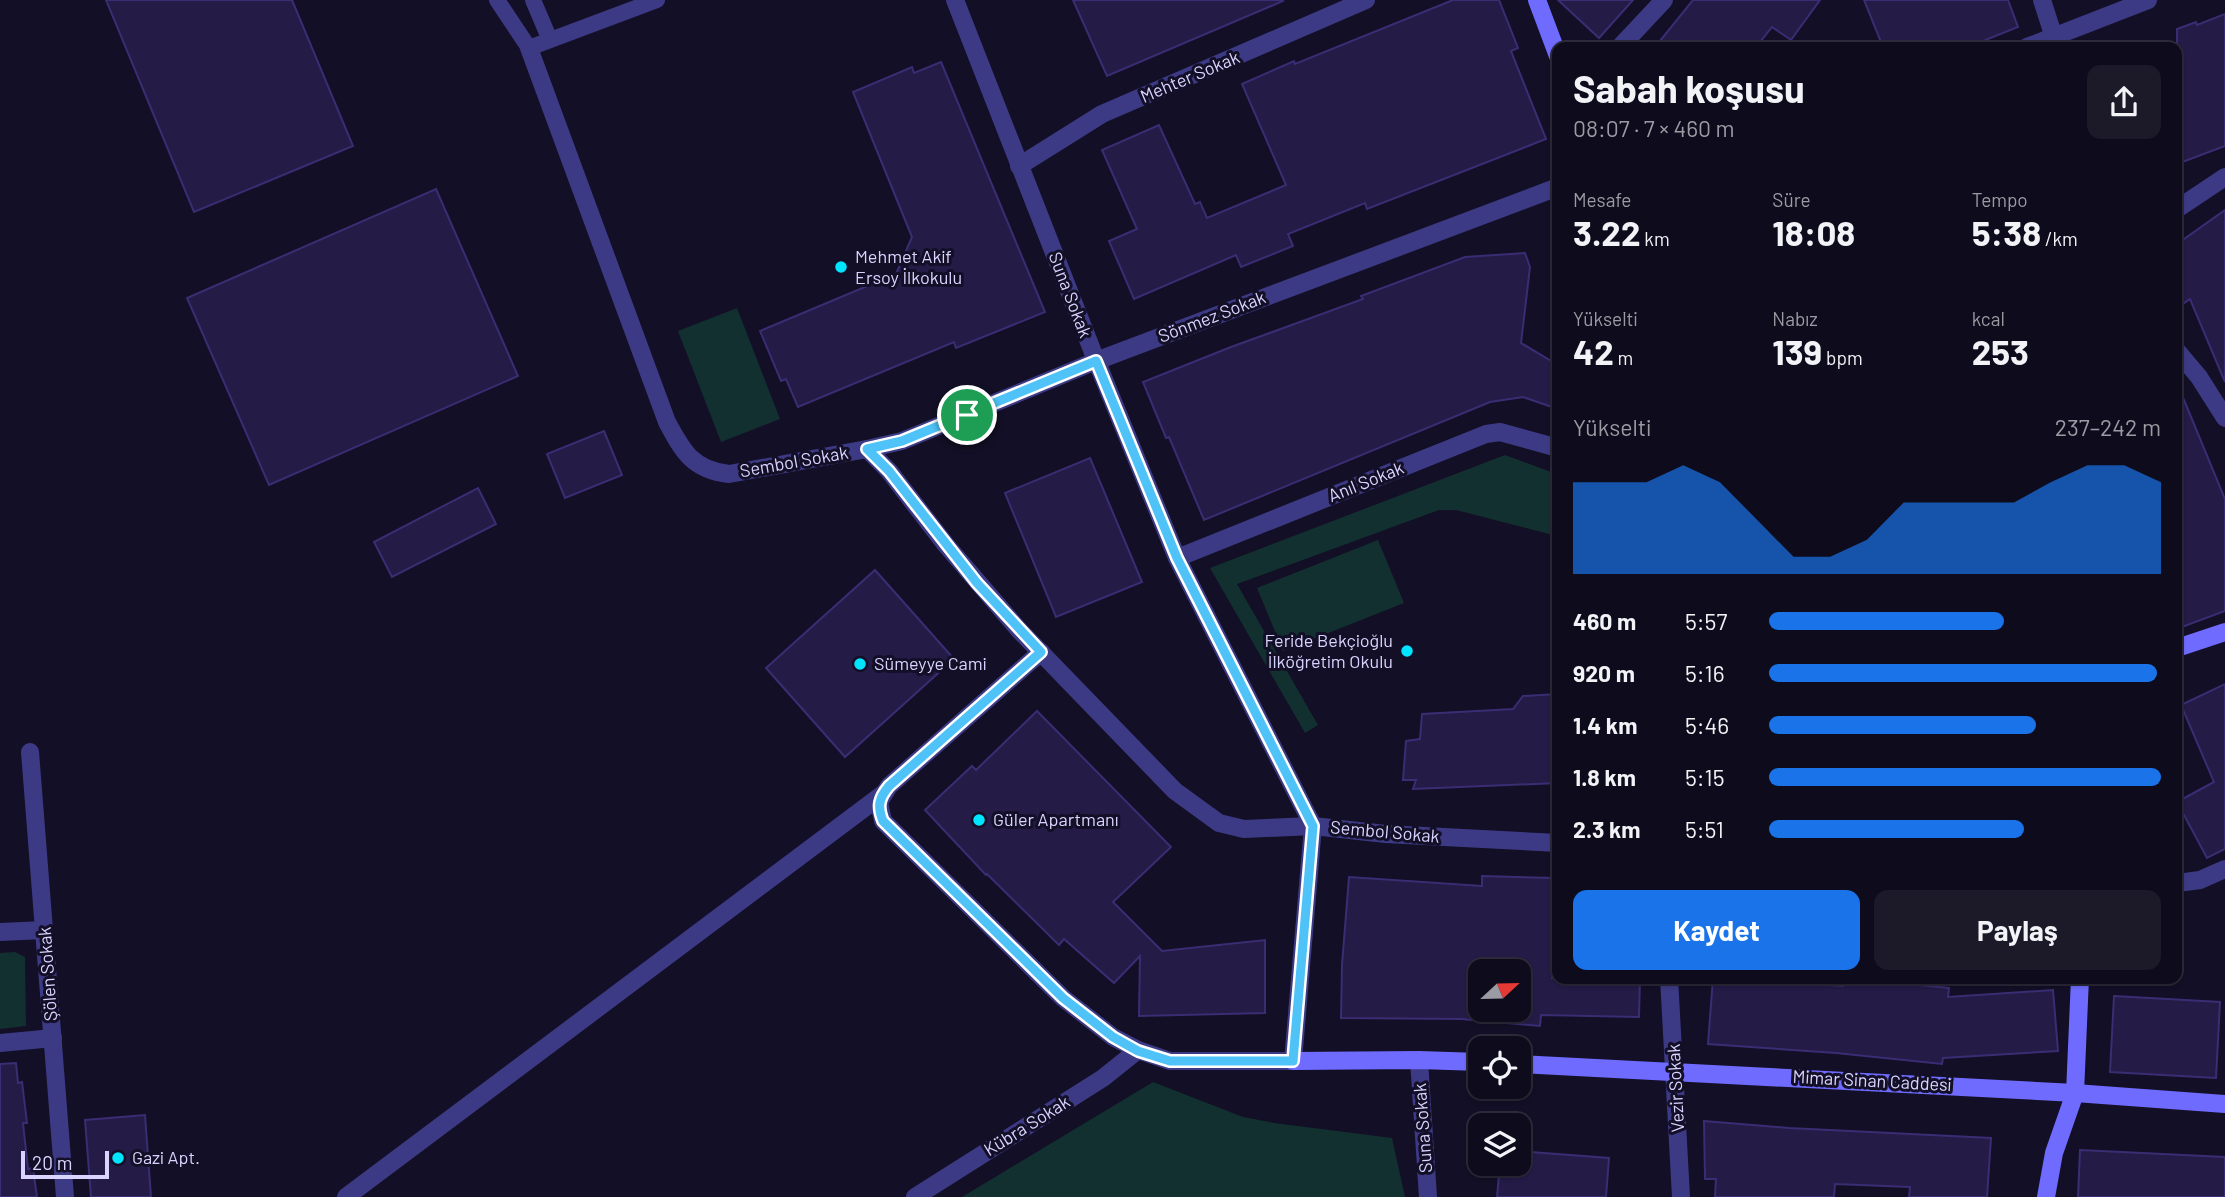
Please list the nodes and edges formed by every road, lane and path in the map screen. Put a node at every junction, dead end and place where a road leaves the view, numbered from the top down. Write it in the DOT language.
graph roads {
  1 [pos="498,0"];
  2 [pos="534,0"];
  3 [pos="657,0"];
  4 [pos="955,0"];
  5 [pos="1367,0"];
  6 [pos="1537,0"];
  7 [pos="1664,0"];
  8 [pos="2042,0"];
  9 [pos="2148,0"];
  10 [pos="550,40"];
  11 [pos="1552,42"];
  12 [pos="1625,42"];
  13 [pos="2056,42"];
  14 [pos="529,48"];
  15 [pos="1019,166"];
  16 [pos="2225,177"];
  17 [pos="1552,189"];
  18 [pos="2182,206"];
  19 [pos="2182,357"];
  20 [pos="1096,361"];
  21 [pos="2225,418"];
  22 [pos="1552,446"];
  23 [pos="867,449"];
  24 [pos="1177,558"];
  25 [pos="2225,632"];
  26 [pos="2182,646"];
  27 [pos="1041,652"];
  28 [pos="30,752"];
  29 [pos="883,794"];
  30 [pos="1313,826"];
  31 [pos="1552,843"];
  32 [pos="2225,869"];
  33 [pos="2182,882"];
  34 [pos="44,930"];
  35 [pos="0,932"];
  36 [pos="1669,984"];
  37 [pos="2080,984"];
  38 [pos="53,1038"];
  39 [pos="0,1043"];
  40 [pos="1138,1051"];
  41 [pos="1419,1060"];
  42 [pos="1293,1061"];
  43 [pos="1468,1062"];
  44 [pos="1531,1064"];
  45 [pos="1675,1070"];
  46 [pos="2075,1093"];
  47 [pos="2225,1104"];
  48 [pos="65,1197"];
  49 [pos="346,1197"];
  50 [pos="915,1197"];
  51 [pos="1428,1197"];
  52 [pos="1681,1197"];
  53 [pos="2046,1197"];
  1 -- 14 [label="lane"];
  2 -- 10 [label="lane"];
  3 -- 10 [label="lane"];
  4 -- 15 [label="street, Suna Sokak"];
  5 -- 15 [label="street, Mehter Sokak"];
  6 -- 11 [label="street"];
  7 -- 12 [label="street"];
  8 -- 13 [label="street"];
  9 -- 13 [label="street"];
  10 -- 14 [label="lane"];
  14 -- 23 [label="street, Sembol Sokak"];
  15 -- 20 [label="street, Suna Sokak"];
  16 -- 18 [label="street"];
  17 -- 20 [label="street, Sönmez Sokak"];
  19 -- 21 [label="street"];
  20 -- 23 [label="street, Sönmez Sokak"];
  20 -- 24 [label="street, Suna Sokak"];
  22 -- 24 [label="street, Anıl Sokak"];
  23 -- 27 [label="street, Sembol Sokak"];
  24 -- 30 [label="street, Suna Sokak"];
  25 -- 26 [label="street"];
  27 -- 29 [label="street"];
  27 -- 30 [label="street, Sembol Sokak"];
  28 -- 34 [label="street, Şölen Sokak"];
  29 -- 40 [label="street"];
  29 -- 49 [label="street"];
  30 -- 31 [label="street, Sembol Sokak"];
  30 -- 42 [label="street"];
  32 -- 33 [label="street"];
  34 -- 35 [label="street"];
  34 -- 38 [label="street, Şölen Sokak"];
  36 -- 45 [label="street, Vezir Sokak"];
  37 -- 46 [label="street"];
  38 -- 39 [label="street"];
  38 -- 48 [label="street, Şölen Sokak"];
  40 -- 42 [label="street"];
  40 -- 50 [label="street, Kübra Sokak"];
  41 -- 42 [label="street"];
  41 -- 43 [label="street"];
  41 -- 51 [label="street, Suna Sokak"];
  44 -- 45 [label="street, Mimar Sinan Caddesi"];
  45 -- 46 [label="street, Mimar Sinan Caddesi"];
  45 -- 52 [label="street, Vezir Sokak"];
  46 -- 47 [label="street, Mimar Sinan Caddesi"];
  46 -- 53 [label="street"];
}
